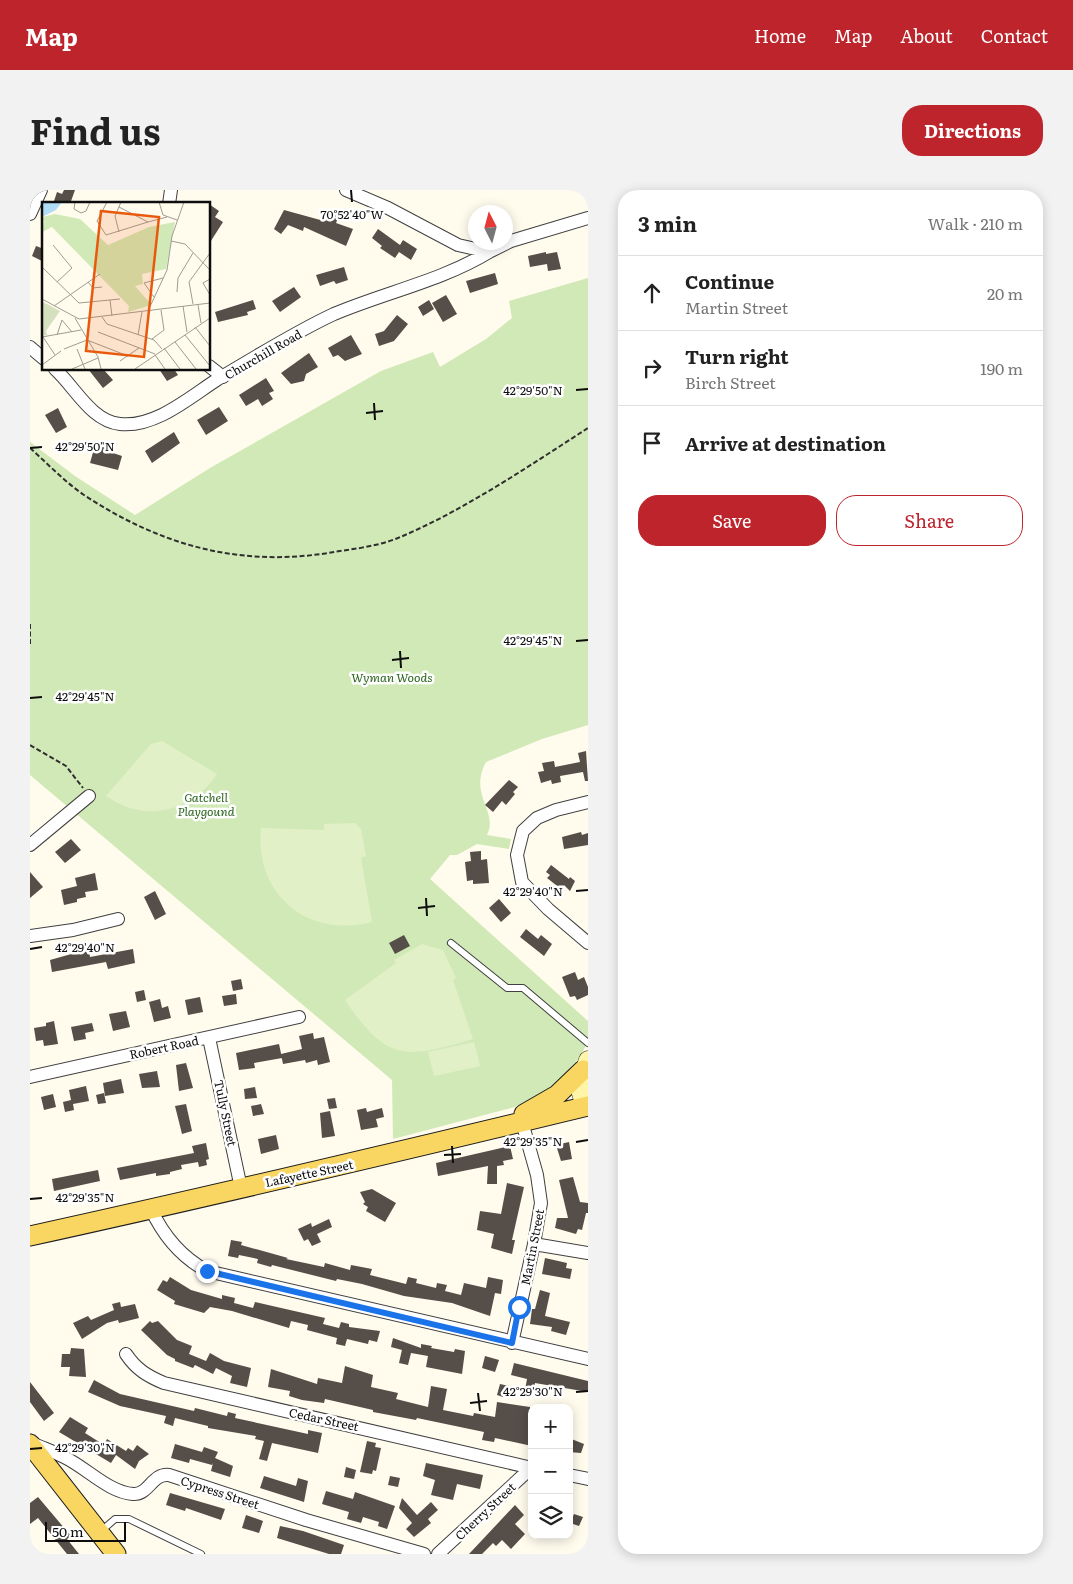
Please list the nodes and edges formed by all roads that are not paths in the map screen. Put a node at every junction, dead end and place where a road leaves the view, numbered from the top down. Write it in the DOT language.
graph roads {
  1 [pos="41,190"];
  2 [pos="346,190"];
  3 [pos="30,214"];
  4 [pos="588,218"];
  5 [pos="489,252"];
  6 [pos="30,347"];
  7 [pos="42,357"];
  8 [pos="210,367"];
  9 [pos="56,370"];
  10 [pos="223,377"];
  11 [pos="89,796"];
  12 [pos="588,802"];
  13 [pos="30,845"];
  14 [pos="118,919"];
  15 [pos="30,936"];
  16 [pos="451,943"];
  17 [pos="588,943"];
  18 [pos="299,1017"];
  19 [pos="208,1038"];
  20 [pos="588,1043"];
  21 [pos="585,1065"];
  22 [pos="30,1077"];
  23 [pos="587,1104"];
  24 [pos="522,1122"];
  25 [pos="491,1129"];
  26 [pos="241,1188"];
  27 [pos="151,1209"];
  28 [pos="30,1236"];
  29 [pos="534,1244"];
  30 [pos="588,1253"];
  31 [pos="512,1343"];
  32 [pos="126,1354"];
  33 [pos="588,1360"];
  34 [pos="30,1443"];
  35 [pos="528,1467"];
  36 [pos="528,1472"];
  37 [pos="573,1476"];
  38 [pos="588,1479"];
  39 [pos="100,1533"];
  40 [pos="116,1554"];
  41 [pos="201,1554"];
  42 [pos="424,1554"];
  43 [pos="438,1554"];
  1 -- 3 [label="street"];
  2 -- 5 [label="street"];
  4 -- 5 [label="street, Churchill Road"];
  5 -- 10 [label="street, Churchill Road"];
  6 -- 7 [label="street"];
  8 -- 10 [label="street"];
  9 -- 10 [label="street, Churchill Road"];
  11 -- 13 [label="street"];
  12 -- 17 [label="street"];
  14 -- 15 [label="street"];
  16 -- 20 [label="lane"];
  18 -- 19 [label="street, Robert Road"];
  19 -- 22 [label="street, Robert Road"];
  19 -- 26 [label="street, Tully Street"];
  21 -- 23 [label="main road"];
  21 -- 25 [label="main road"];
  23 -- 24 [label="main road, Lafayette Street"];
  24 -- 25 [label="main road, Lafayette Street"];
  24 -- 29 [label="street, Martin Street"];
  25 -- 26 [label="main road, Lafayette Street"];
  26 -- 27 [label="main road, Lafayette Street"];
  27 -- 28 [label="main road, Lafayette Street"];
  27 -- 31 [label="street"];
  29 -- 30 [label="street"];
  29 -- 31 [label="street, Martin Street"];
  31 -- 33 [label="street"];
  32 -- 35 [label="street, Cedar Street"];
  34 -- 39 [label="main road"];
  34 -- 42 [label="street, Cypress Street"];
  36 -- 43 [label="street, Cherry Street"];
  37 -- 38 [label="street"];
  39 -- 40 [label="main road"];
  39 -- 41 [label="lane"];
}
